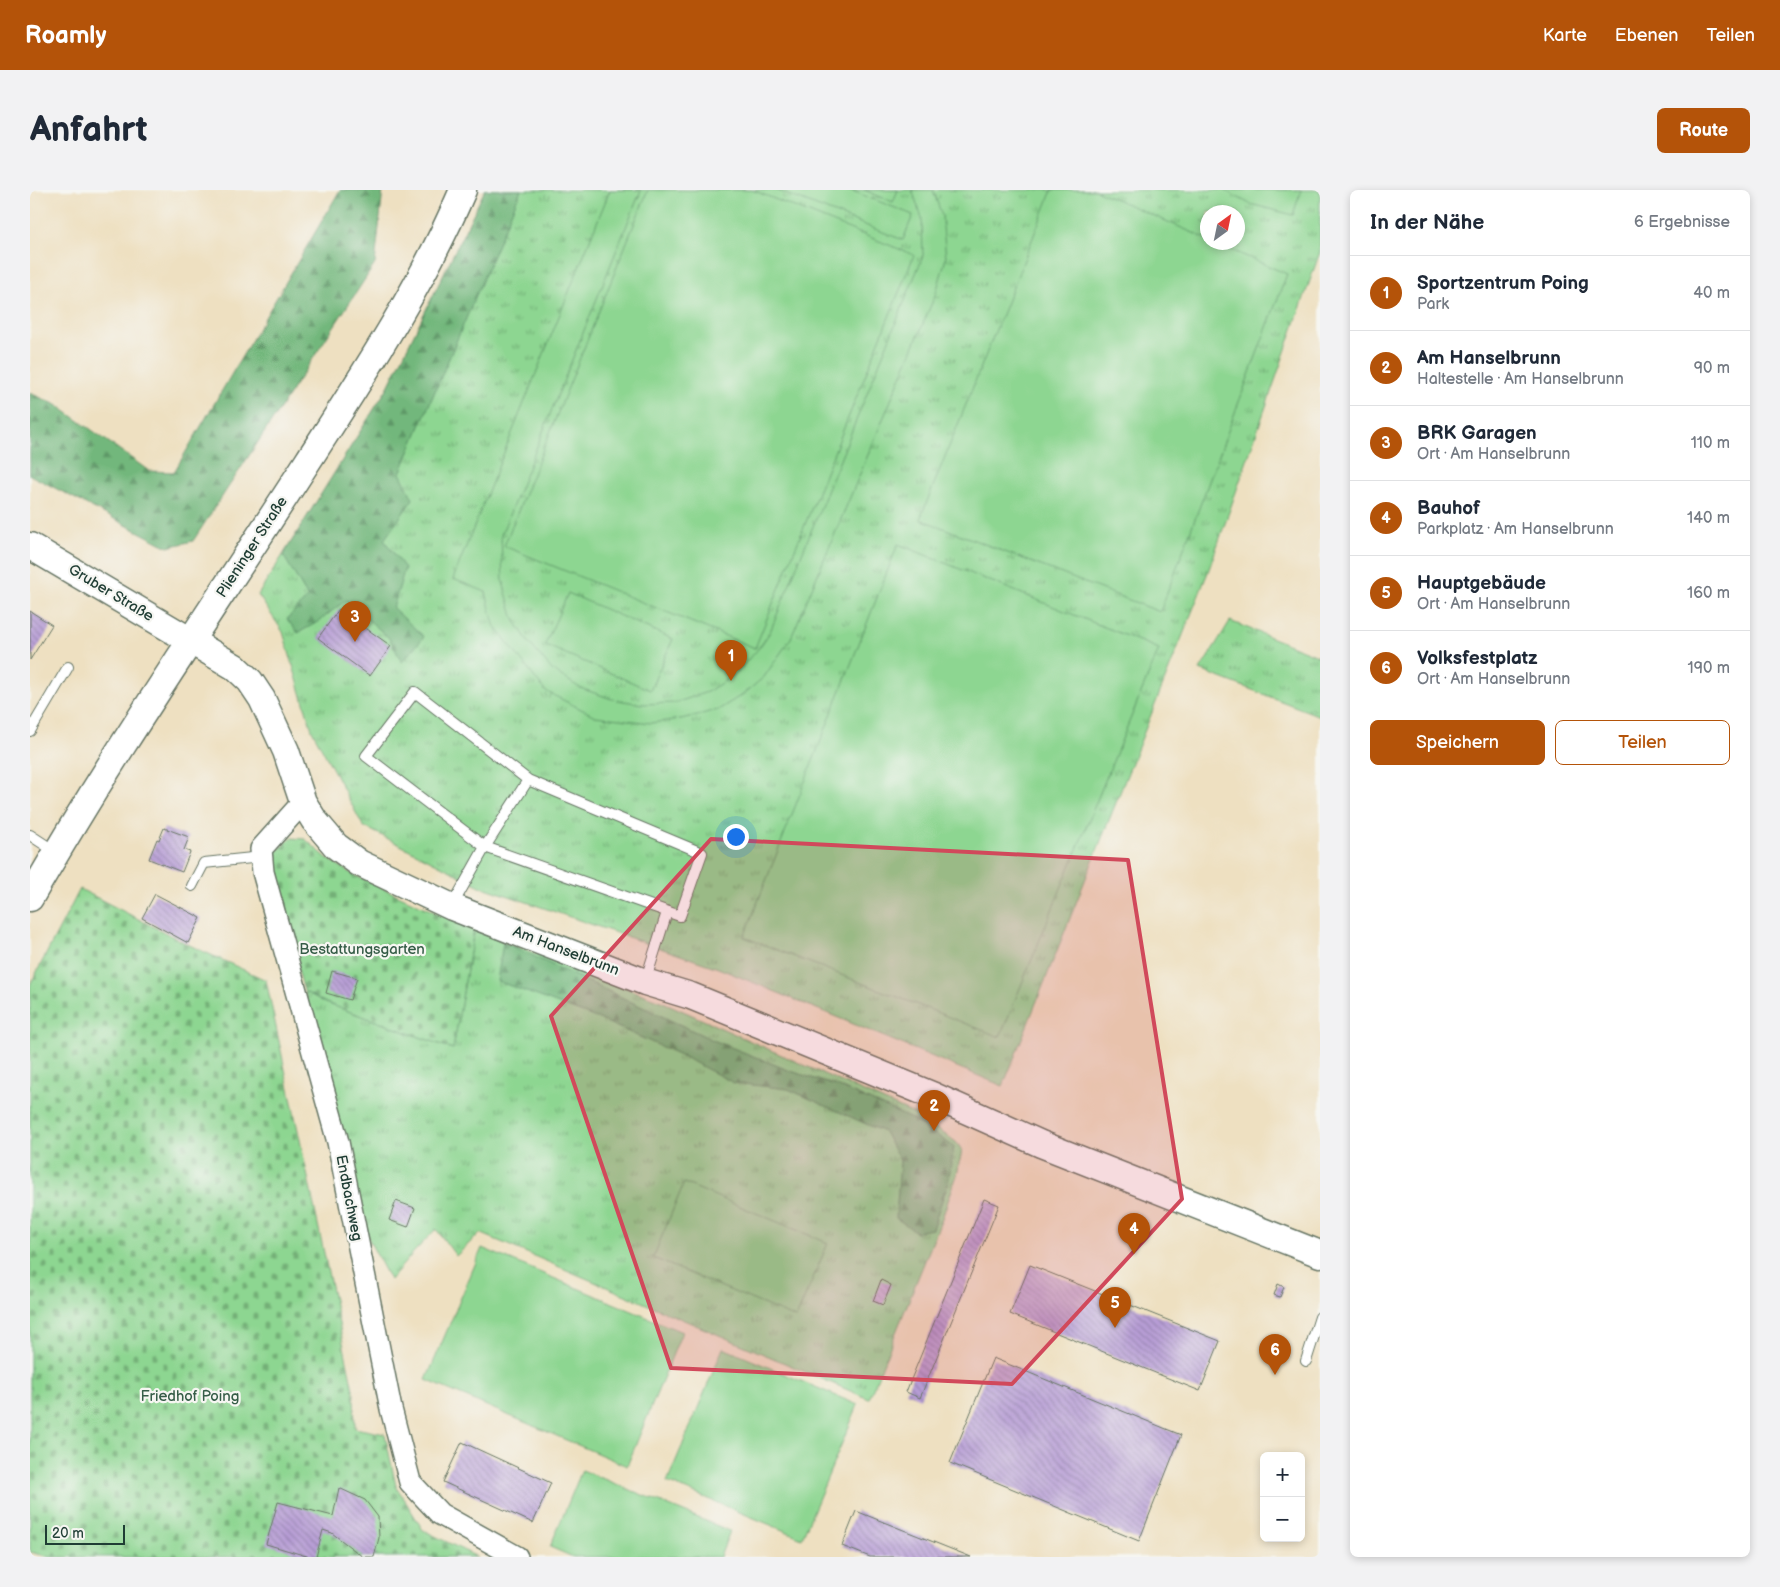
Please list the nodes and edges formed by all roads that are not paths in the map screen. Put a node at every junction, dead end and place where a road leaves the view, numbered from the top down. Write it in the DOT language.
graph roads {
  1 [pos="463,190"];
  2 [pos="30,546"];
  3 [pos="191,641"];
  4 [pos="68,667"];
  5 [pos="30,731"];
  6 [pos="528,780"];
  7 [pos="303,802"];
  8 [pos="30,835"];
  9 [pos="485,847"];
  10 [pos="56,852"];
  11 [pos="262,858"];
  12 [pos="192,886"];
  13 [pos="30,898"];
  14 [pos="452,907"];
  15 [pos="667,912"];
  16 [pos="645,982"];
  17 [pos="1320,1254"];
  18 [pos="1320,1317"];
  19 [pos="1306,1361"];
  20 [pos="518,1557"];
  1 -- 3 [label="street, Plieninger Straße"];
  2 -- 3 [label="street, Gruber Straße"];
  3 -- 7 [label="street, Am Hanselbrunn"];
  3 -- 10 [label="street, Plieninger Straße"];
  4 -- 5 [label="lane"];
  6 -- 9 [label="lane"];
  6 -- 9 [label="lane"];
  6 -- 15 [label="lane"];
  7 -- 11 [label="street"];
  7 -- 14 [label="street, Am Hanselbrunn"];
  8 -- 10 [label="lane"];
  9 -- 14 [label="lane"];
  9 -- 15 [label="lane"];
  10 -- 13 [label="street, Plieninger Straße"];
  11 -- 12 [label="lane"];
  11 -- 20 [label="street, Endbachweg"];
  14 -- 16 [label="street, Am Hanselbrunn"];
  15 -- 16 [label="lane"];
  16 -- 17 [label="street, Am Hanselbrunn"];
  18 -- 19 [label="lane"];
}
